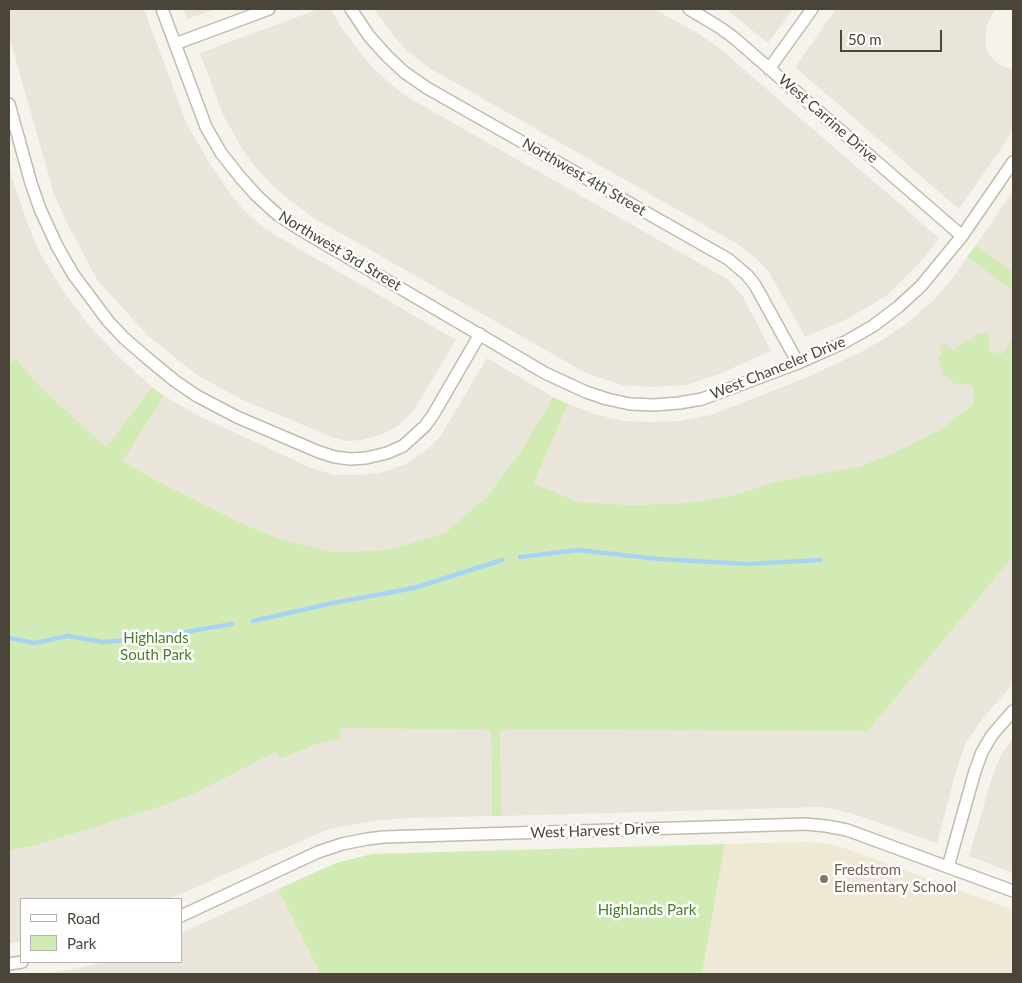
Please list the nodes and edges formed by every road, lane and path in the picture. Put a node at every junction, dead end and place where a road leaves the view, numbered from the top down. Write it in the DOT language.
graph roads {
  1 [pos="162,9"];
  2 [pos="269,9"];
  3 [pos="352,9"];
  4 [pos="689,9"];
  5 [pos="812,9"];
  6 [pos="175,44"];
  7 [pos="769,69"];
  8 [pos="9,104"];
  9 [pos="1013,162"];
  10 [pos="962,236"];
  11 [pos="480,334"];
  12 [pos="798,363"];
  13 [pos="1013,710"];
  14 [pos="948,867"];
  15 [pos="1013,891"];
  16 [pos="182,916"];
  1 -- 6 [label="street, Northwest 3rd Street"];
  2 -- 6 [label="street"];
  3 -- 12 [label="street, Northwest 4th Street"];
  4 -- 7 [label="street, West Carrine Drive"];
  5 -- 7 [label="street"];
  6 -- 11 [label="street, Northwest 3rd Street"];
  7 -- 10 [label="street, West Carrine Drive"];
  8 -- 11 [label="street"];
  9 -- 10 [label="street, West Chanceler Drive"];
  10 -- 12 [label="street, West Chanceler Drive"];
  11 -- 12 [label="street, West Chanceler Drive"];
  13 -- 14 [label="street"];
  14 -- 15 [label="street, West Harvest Drive"];
  14 -- 16 [label="street, West Harvest Drive"];
}
